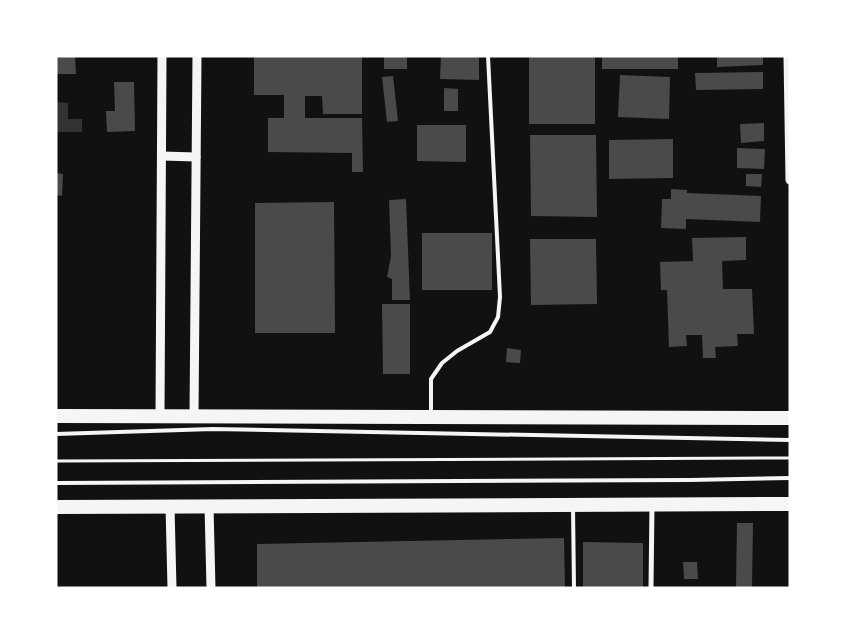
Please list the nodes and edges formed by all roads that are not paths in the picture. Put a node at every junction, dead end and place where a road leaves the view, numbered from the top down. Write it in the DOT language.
graph roads {
  1 [pos="162,56"];
  2 [pos="197,56"];
  3 [pos="488,56"];
  4 [pos="788,56"];
  5 [pos="162,156"];
  6 [pos="196,157"];
  7 [pos="790,180"];
  8 [pos="56,416"];
  9 [pos="160,416"];
  10 [pos="194,416"];
  11 [pos="431,416"];
  12 [pos="790,418"];
  13 [pos="56,434"];
  14 [pos="790,440"];
  15 [pos="790,478"];
  16 [pos="56,484"];
  17 [pos="790,504"];
  18 [pos="573,505"];
  19 [pos="652,505"];
  20 [pos="170,506"];
  21 [pos="209,506"];
  22 [pos="56,507"];
  23 [pos="172,588"];
  24 [pos="211,588"];
  25 [pos="574,588"];
  26 [pos="651,588"];
  1 -- 5 [label="street"];
  2 -- 6 [label="street"];
  3 -- 11 [label="lane"];
  4 -- 7 [label="street"];
  5 -- 6 [label="street"];
  5 -- 9 [label="street"];
  6 -- 10 [label="street"];
  8 -- 9 [label="highway"];
  9 -- 10 [label="highway"];
  10 -- 11 [label="highway"];
  11 -- 12 [label="highway"];
  13 -- 14 [label="lane"];
  15 -- 16 [label="lane"];
  17 -- 19 [label="highway"];
  18 -- 19 [label="highway"];
  18 -- 21 [label="highway"];
  18 -- 25 [label="lane"];
  19 -- 26 [label="street"];
  20 -- 21 [label="highway"];
  20 -- 22 [label="highway"];
  20 -- 23 [label="street"];
  21 -- 24 [label="street"];
}
